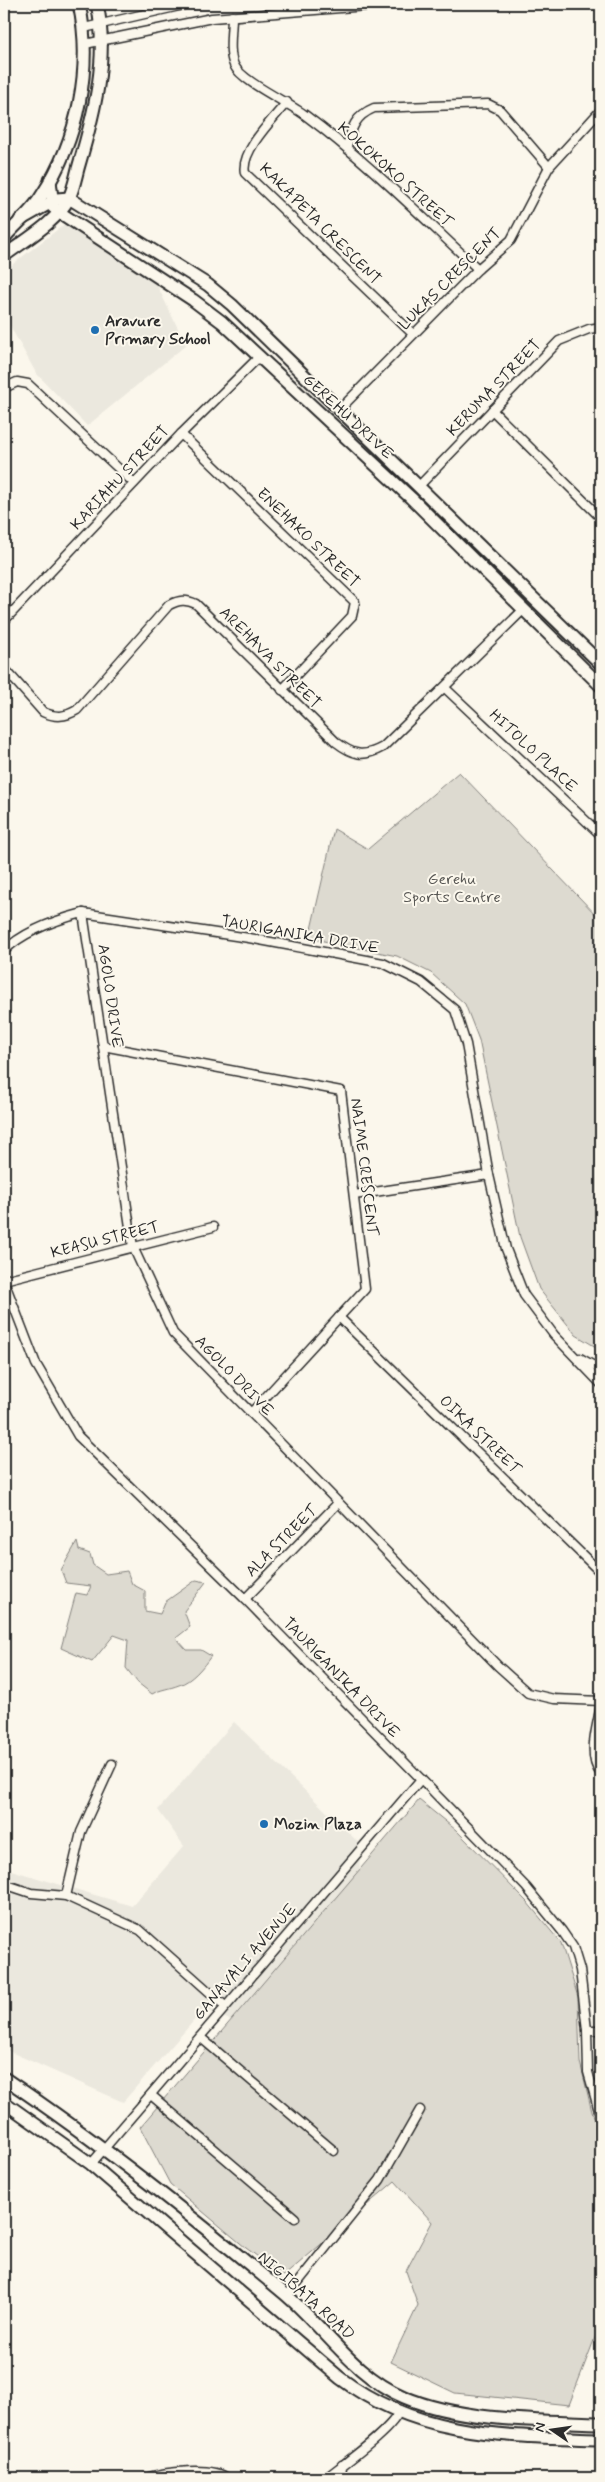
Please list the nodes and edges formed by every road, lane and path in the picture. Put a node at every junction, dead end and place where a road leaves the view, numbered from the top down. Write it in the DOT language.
graph roads {
  1 [pos="79,4"];
  2 [pos="97,4"];
  3 [pos="178,4"];
  4 [pos="188,4"];
  5 [pos="392,4"];
  6 [pos="232,16"];
  7 [pos="102,23"];
  8 [pos="84,28"];
  9 [pos="102,42"];
  10 [pos="85,44"];
  11 [pos="288,102"];
  12 [pos="601,110"];
  13 [pos="347,146"];
  14 [pos="549,167"];
  15 [pos="50,180"];
  16 [pos="69,198"];
  17 [pos="52,201"];
  18 [pos="59,212"];
  19 [pos="20,220"];
  20 [pos="4,238"];
  21 [pos="4,256"];
  22 [pos="478,269"];
  23 [pos="601,327"];
  24 [pos="413,334"];
  25 [pos="260,356"];
  26 [pos="4,388"];
  27 [pos="340,410"];
  28 [pos="492,410"];
  29 [pos="180,434"];
  30 [pos="134,483"];
  31 [pos="419,486"];
  32 [pos="601,518"];
  33 [pos="523,610"];
  34 [pos="4,621"];
  35 [pos="601,664"];
  36 [pos="4,668"];
  37 [pos="601,686"];
  38 [pos="445,688"];
  39 [pos="282,690"];
  40 [pos="601,835"];
  41 [pos="84,913"];
  42 [pos="4,951"];
  43 [pos="103,1046"];
  44 [pos="489,1175"];
  45 [pos="354,1195"];
  46 [pos="213,1227"];
  47 [pos="133,1248"];
  48 [pos="4,1281"];
  49 [pos="339,1317"];
  50 [pos="574,1355"];
  51 [pos="601,1364"];
  52 [pos="601,1370"];
  53 [pos="601,1384"];
  54 [pos="251,1413"];
  55 [pos="338,1503"];
  56 [pos="601,1573"];
  57 [pos="244,1599"];
  58 [pos="601,1702"];
  59 [pos="112,1764"];
  60 [pos="601,1774"];
  61 [pos="421,1779"];
  62 [pos="4,1884"];
  63 [pos="66,1896"];
  64 [pos="225,2006"];
  65 [pos="587,2030"];
  66 [pos="601,2030"];
  67 [pos="200,2036"];
  68 [pos="4,2078"];
  69 [pos="151,2095"];
  70 [pos="4,2102"];
  71 [pos="420,2110"];
  72 [pos="601,2118"];
  73 [pos="104,2149"];
  74 [pos="334,2151"];
  75 [pos="90,2164"];
  76 [pos="294,2218"];
  77 [pos="287,2296"];
  78 [pos="399,2410"];
  79 [pos="601,2423"];
  80 [pos="601,2439"];
  81 [pos="342,2465"];
  82 [pos="146,2478"];
  83 [pos="227,2478"];
  84 [pos="326,2478"];
  85 [pos="341,2478"];
  1 -- 8 [label="street"];
  2 -- 7 [label="street"];
  3 -- 4 [label="street"];
  3 -- 7 [label="street"];
  5 -- 6 [label="street"];
  6 -- 9 [label="street"];
  6 -- 11 [label="street, KOKOKOKO STREET"];
  7 -- 8 [label="street"];
  7 -- 9 [label="street"];
  8 -- 10 [label="street"];
  9 -- 10 [label="street"];
  9 -- 16 [label="street"];
  10 -- 15 [label="street"];
  11 -- 13 [label="street, KOKOKOKO STREET"];
  11 -- 24 [label="street, KAKAPETA CRESCENT"];
  12 -- 14 [label="street, LUKAS CRESCENT"];
  13 -- 14 [label="street"];
  13 -- 22 [label="street, KOKOKOKO STREET"];
  14 -- 22 [label="street, LUKAS CRESCENT"];
  15 -- 17 [label="street, GEREHU DRIVE"];
  15 -- 19 [label="street"];
  16 -- 17 [label="street"];
  16 -- 18 [label="street"];
  16 -- 27 [label="street, GEREHU DRIVE"];
  17 -- 18 [label="street, GEREHU DRIVE"];
  17 -- 19 [label="street"];
  18 -- 21 [label="street"];
  18 -- 25 [label="street, GEREHU DRIVE"];
  19 -- 20 [label="street"];
  22 -- 24 [label="street, LUKAS CRESCENT"];
  23 -- 28 [label="street, KERUMA STREET"];
  24 -- 27 [label="street, LUKAS CRESCENT"];
  25 -- 29 [label="street, KARIAHU STREET"];
  25 -- 33 [label="street, GEREHU DRIVE"];
  26 -- 30 [label="street"];
  27 -- 31 [label="street, GEREHU DRIVE"];
  28 -- 31 [label="street, KERUMA STREET"];
  28 -- 32 [label="street"];
  29 -- 30 [label="street, KARIAHU STREET"];
  29 -- 39 [label="street, ENEHAKO STREET"];
  30 -- 34 [label="street, KARIAHU STREET"];
  31 -- 35 [label="street, GEREHU DRIVE"];
  33 -- 37 [label="street, GEREHU DRIVE"];
  33 -- 38 [label="street, AREHAVA STREET"];
  36 -- 39 [label="street, AREHAVA STREET"];
  38 -- 39 [label="street, AREHAVA STREET"];
  38 -- 40 [label="street, HITOLO PLACE"];
  41 -- 42 [label="street, TAURIGANIKA DRIVE"];
  41 -- 43 [label="street, AGOLO DRIVE"];
  41 -- 44 [label="street, TAURIGANIKA DRIVE"];
  43 -- 45 [label="street, NAIME CRESCENT"];
  43 -- 47 [label="street, AGOLO DRIVE"];
  44 -- 45 [label="street"];
  44 -- 50 [label="street, TAURIGANIKA DRIVE"];
  45 -- 49 [label="street, NAIME CRESCENT"];
  46 -- 47 [label="street, KEASU STREET"];
  47 -- 48 [label="street, KEASU STREET"];
  47 -- 54 [label="street, AGOLO DRIVE"];
  48 -- 57 [label="street, TAURIGANIKA DRIVE"];
  49 -- 54 [label="street, NAIME CRESCENT"];
  49 -- 56 [label="street, OIKA STREET"];
  50 -- 51 [label="street"];
  50 -- 52 [label="street, TAURIGANIKA DRIVE"];
  50 -- 53 [label="street, TAURIGANIKA DRIVE"];
  54 -- 55 [label="street, AGOLO DRIVE"];
  55 -- 57 [label="street, ALA STREET"];
  55 -- 58 [label="street, AGOLO DRIVE"];
  57 -- 61 [label="street, TAURIGANIKA DRIVE"];
  58 -- 60 [label="street"];
  59 -- 63 [label="street"];
  61 -- 64 [label="street, GANAVALI AVENUE"];
  61 -- 65 [label="street, TAURIGANIKA DRIVE"];
  62 -- 63 [label="street"];
  63 -- 64 [label="street"];
  64 -- 67 [label="street, GANAVALI AVENUE"];
  65 -- 66 [label="street"];
  65 -- 72 [label="street, TAURIGANIKA DRIVE"];
  67 -- 69 [label="street, GANAVALI AVENUE"];
  67 -- 74 [label="street"];
  68 -- 73 [label="street, NIGIBATA ROAD"];
  69 -- 73 [label="street, GANAVALI AVENUE"];
  69 -- 76 [label="street"];
  70 -- 75 [label="street"];
  71 -- 77 [label="street"];
  73 -- 75 [label="street, GANAVALI AVENUE"];
  73 -- 77 [label="street, NIGIBATA ROAD"];
  75 -- 78 [label="street"];
  77 -- 79 [label="street, NIGIBATA ROAD"];
  78 -- 80 [label="street"];
  78 -- 81 [label="street"];
  81 -- 84 [label="street"];
  81 -- 85 [label="street"];
  82 -- 83 [label="street"];
}
